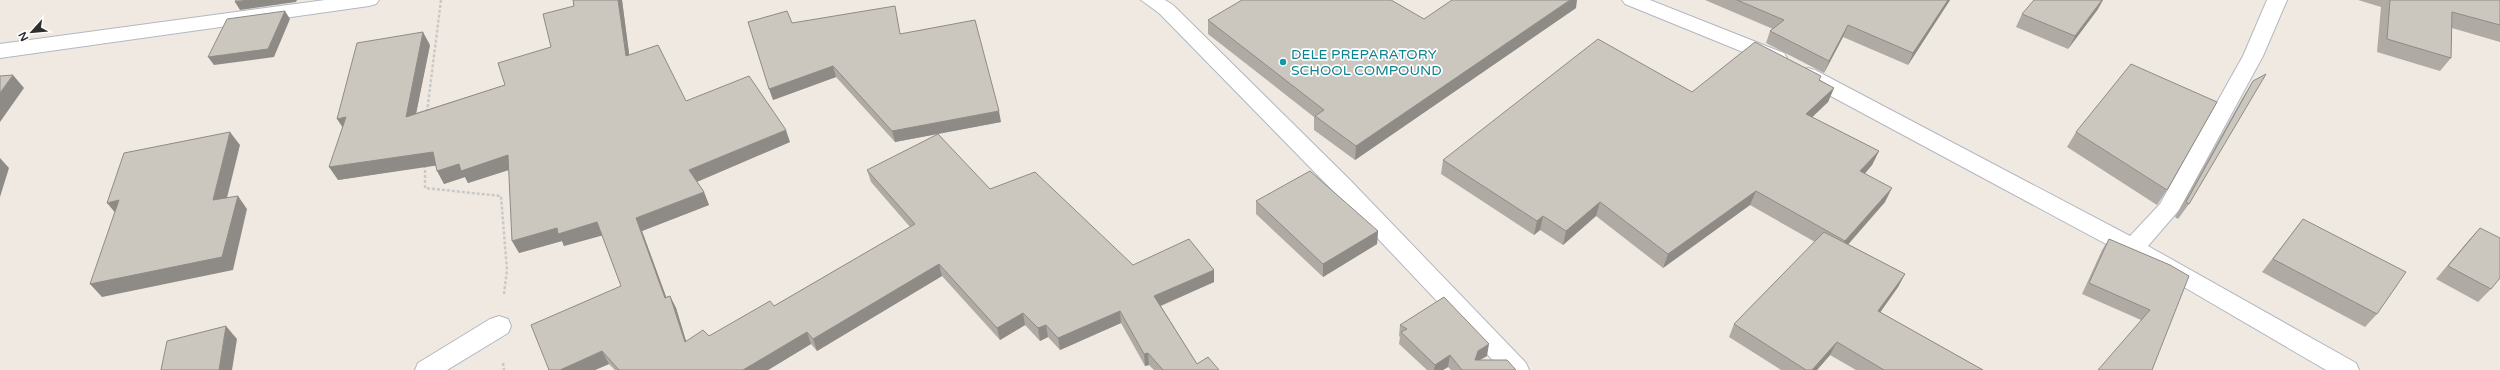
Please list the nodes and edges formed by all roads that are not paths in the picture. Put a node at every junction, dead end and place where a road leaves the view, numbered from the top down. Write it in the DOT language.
graph roads {
  1 [pos="369,0"];
  2 [pos="1151,0"];
  3 [pos="1632,0"];
  4 [pos="2277,0"];
  5 [pos="0,51"];
  6 [pos="2133,248"];
  7 [pos="499,326"];
  8 [pos="1503,366"];
  9 [pos="427,370"];
  10 [pos="2347,370"];
  1 -- 5 [label="street"];
  2 -- 8 [label="street"];
  3 -- 6 [label="street"];
  4 -- 6 [label="street"];
  6 -- 10 [label="street"];
  7 -- 9 [label="street"];
}
